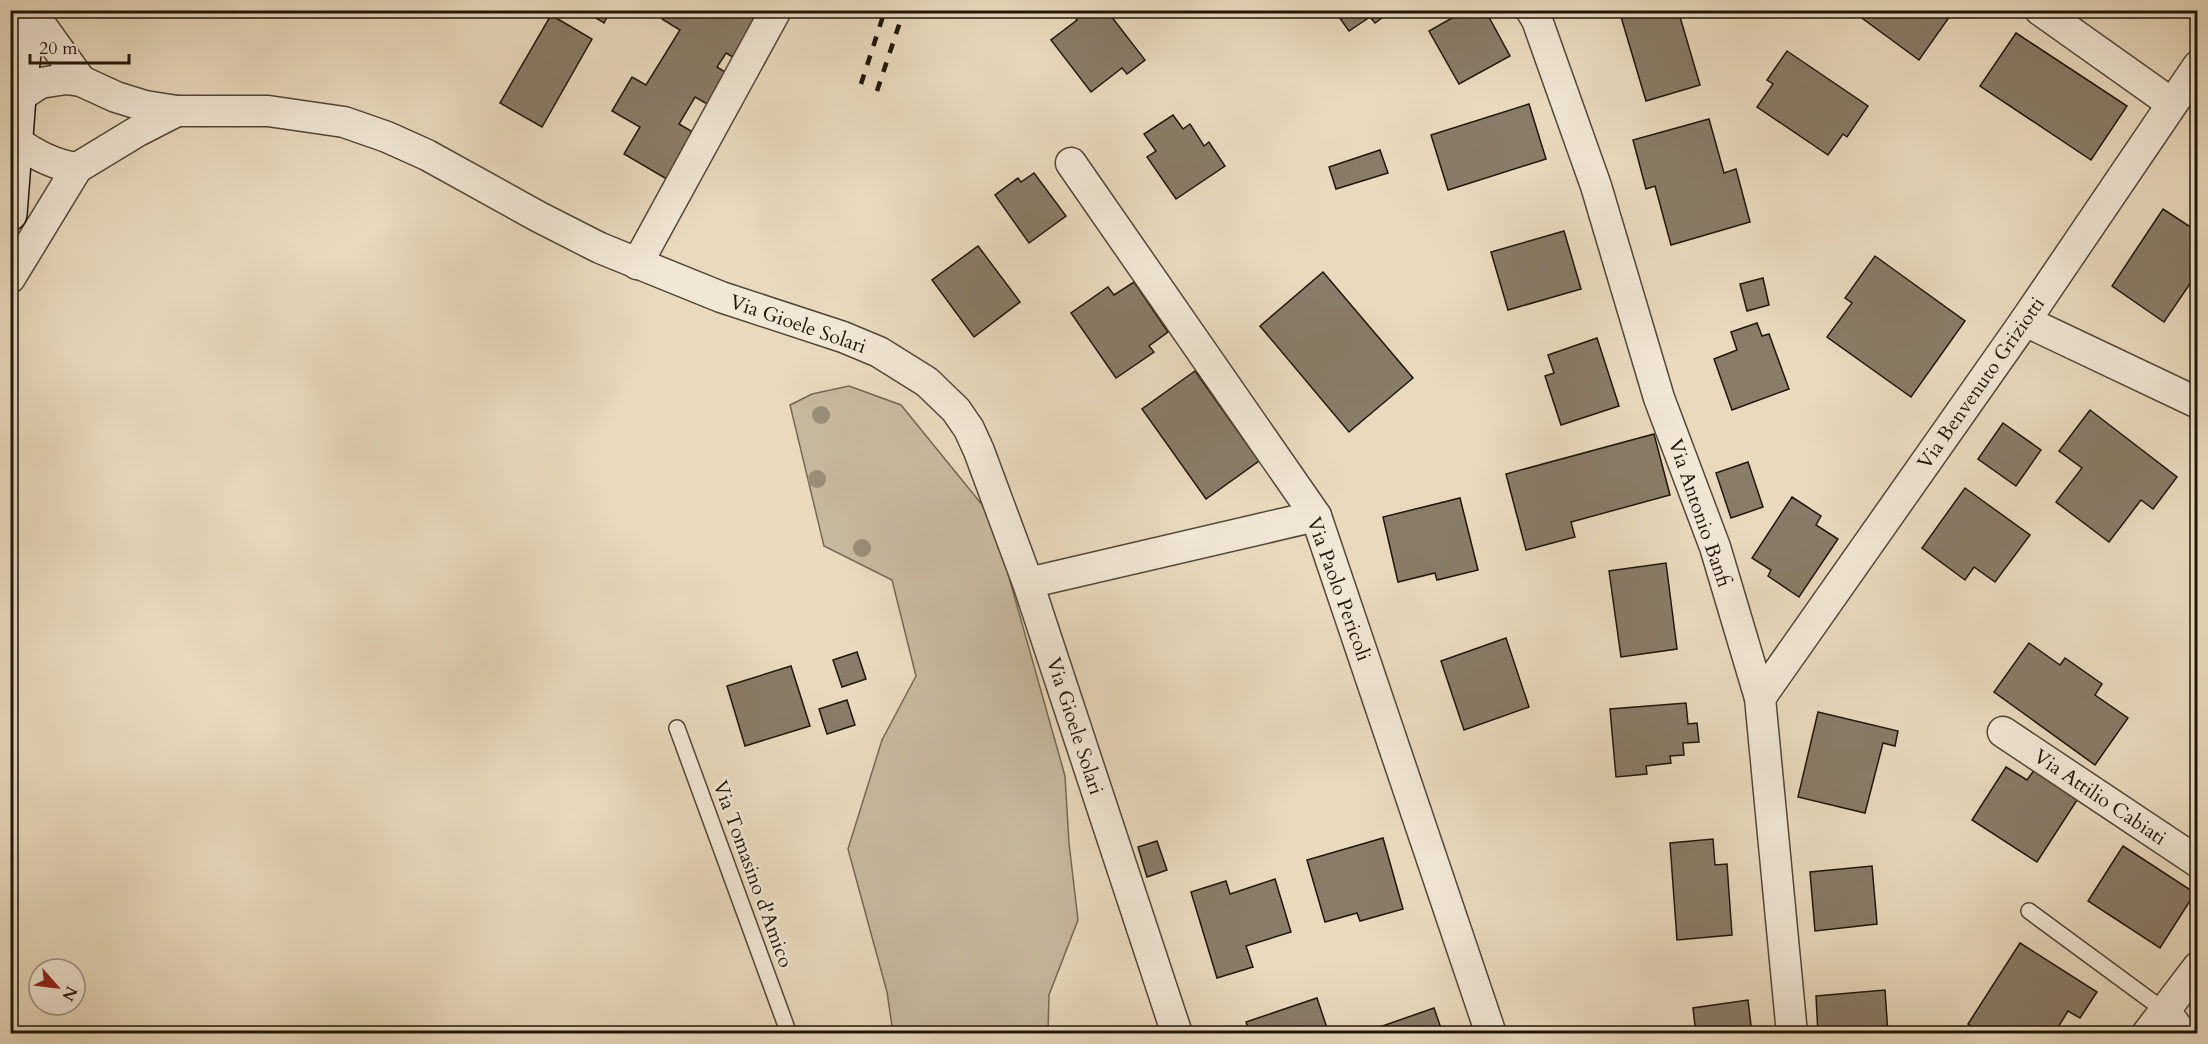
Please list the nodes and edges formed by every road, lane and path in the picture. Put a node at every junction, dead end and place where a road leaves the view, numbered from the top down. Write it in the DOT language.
graph roads {
  1 [pos="29,10"];
  2 [pos="776,10"];
  3 [pos="1531,10"];
  4 [pos="2040,10"];
  5 [pos="2198,66"];
  6 [pos="81,81"];
  7 [pos="19,97"];
  8 [pos="2171,103"];
  9 [pos="177,111"];
  10 [pos="16,141"];
  11 [pos="1071,163"];
  12 [pos="77,168"];
  13 [pos="10,214"];
  14 [pos="637,264"];
  15 [pos="10,278"];
  16 [pos="2025,321"];
  17 [pos="2198,403"];
  18 [pos="1316,516"];
  19 [pos="1028,583"];
  20 [pos="1760,698"];
  21 [pos="678,728"];
  22 [pos="2003,732"];
  23 [pos="2198,862"];
  24 [pos="2029,911"];
  25 [pos="2198,967"];
  26 [pos="2165,1026"];
  27 [pos="789,1034"];
  28 [pos="1177,1034"];
  29 [pos="1491,1034"];
  30 [pos="1792,1034"];
  1 -- 6 [label="street"];
  1 -- 7 [label="street"];
  2 -- 14 [label="street"];
  3 -- 20 [label="street, Via Antonio Banfi"];
  4 -- 8 [label="street"];
  5 -- 8 [label="street, Via Benvenuto Griziotti"];
  6 -- 7 [label="street, Via Gioele Solari"];
  6 -- 9 [label="street, Via Gioele Solari"];
  7 -- 10 [label="street"];
  8 -- 16 [label="street, Via Benvenuto Griziotti"];
  9 -- 12 [label="street"];
  9 -- 14 [label="street, Via Gioele Solari"];
  10 -- 12 [label="street"];
  10 -- 13 [label="street"];
  11 -- 18 [label="street, Via Paolo Pericoli"];
  12 -- 15 [label="street"];
  14 -- 19 [label="street, Via Gioele Solari"];
  16 -- 17 [label="street"];
  16 -- 20 [label="street, Via Benvenuto Griziotti"];
  18 -- 19 [label="street"];
  18 -- 29 [label="street, Via Paolo Pericoli"];
  19 -- 28 [label="street, Via Gioele Solari"];
  20 -- 30 [label="street, Via Antonio Banfi"];
  21 -- 27 [label="lane, Via Tomasino d'Amico"];
  22 -- 23 [label="street, Via Attilio Cabiati"];
  24 -- 26 [label="lane"];
  25 -- 26 [label="street"];
}
